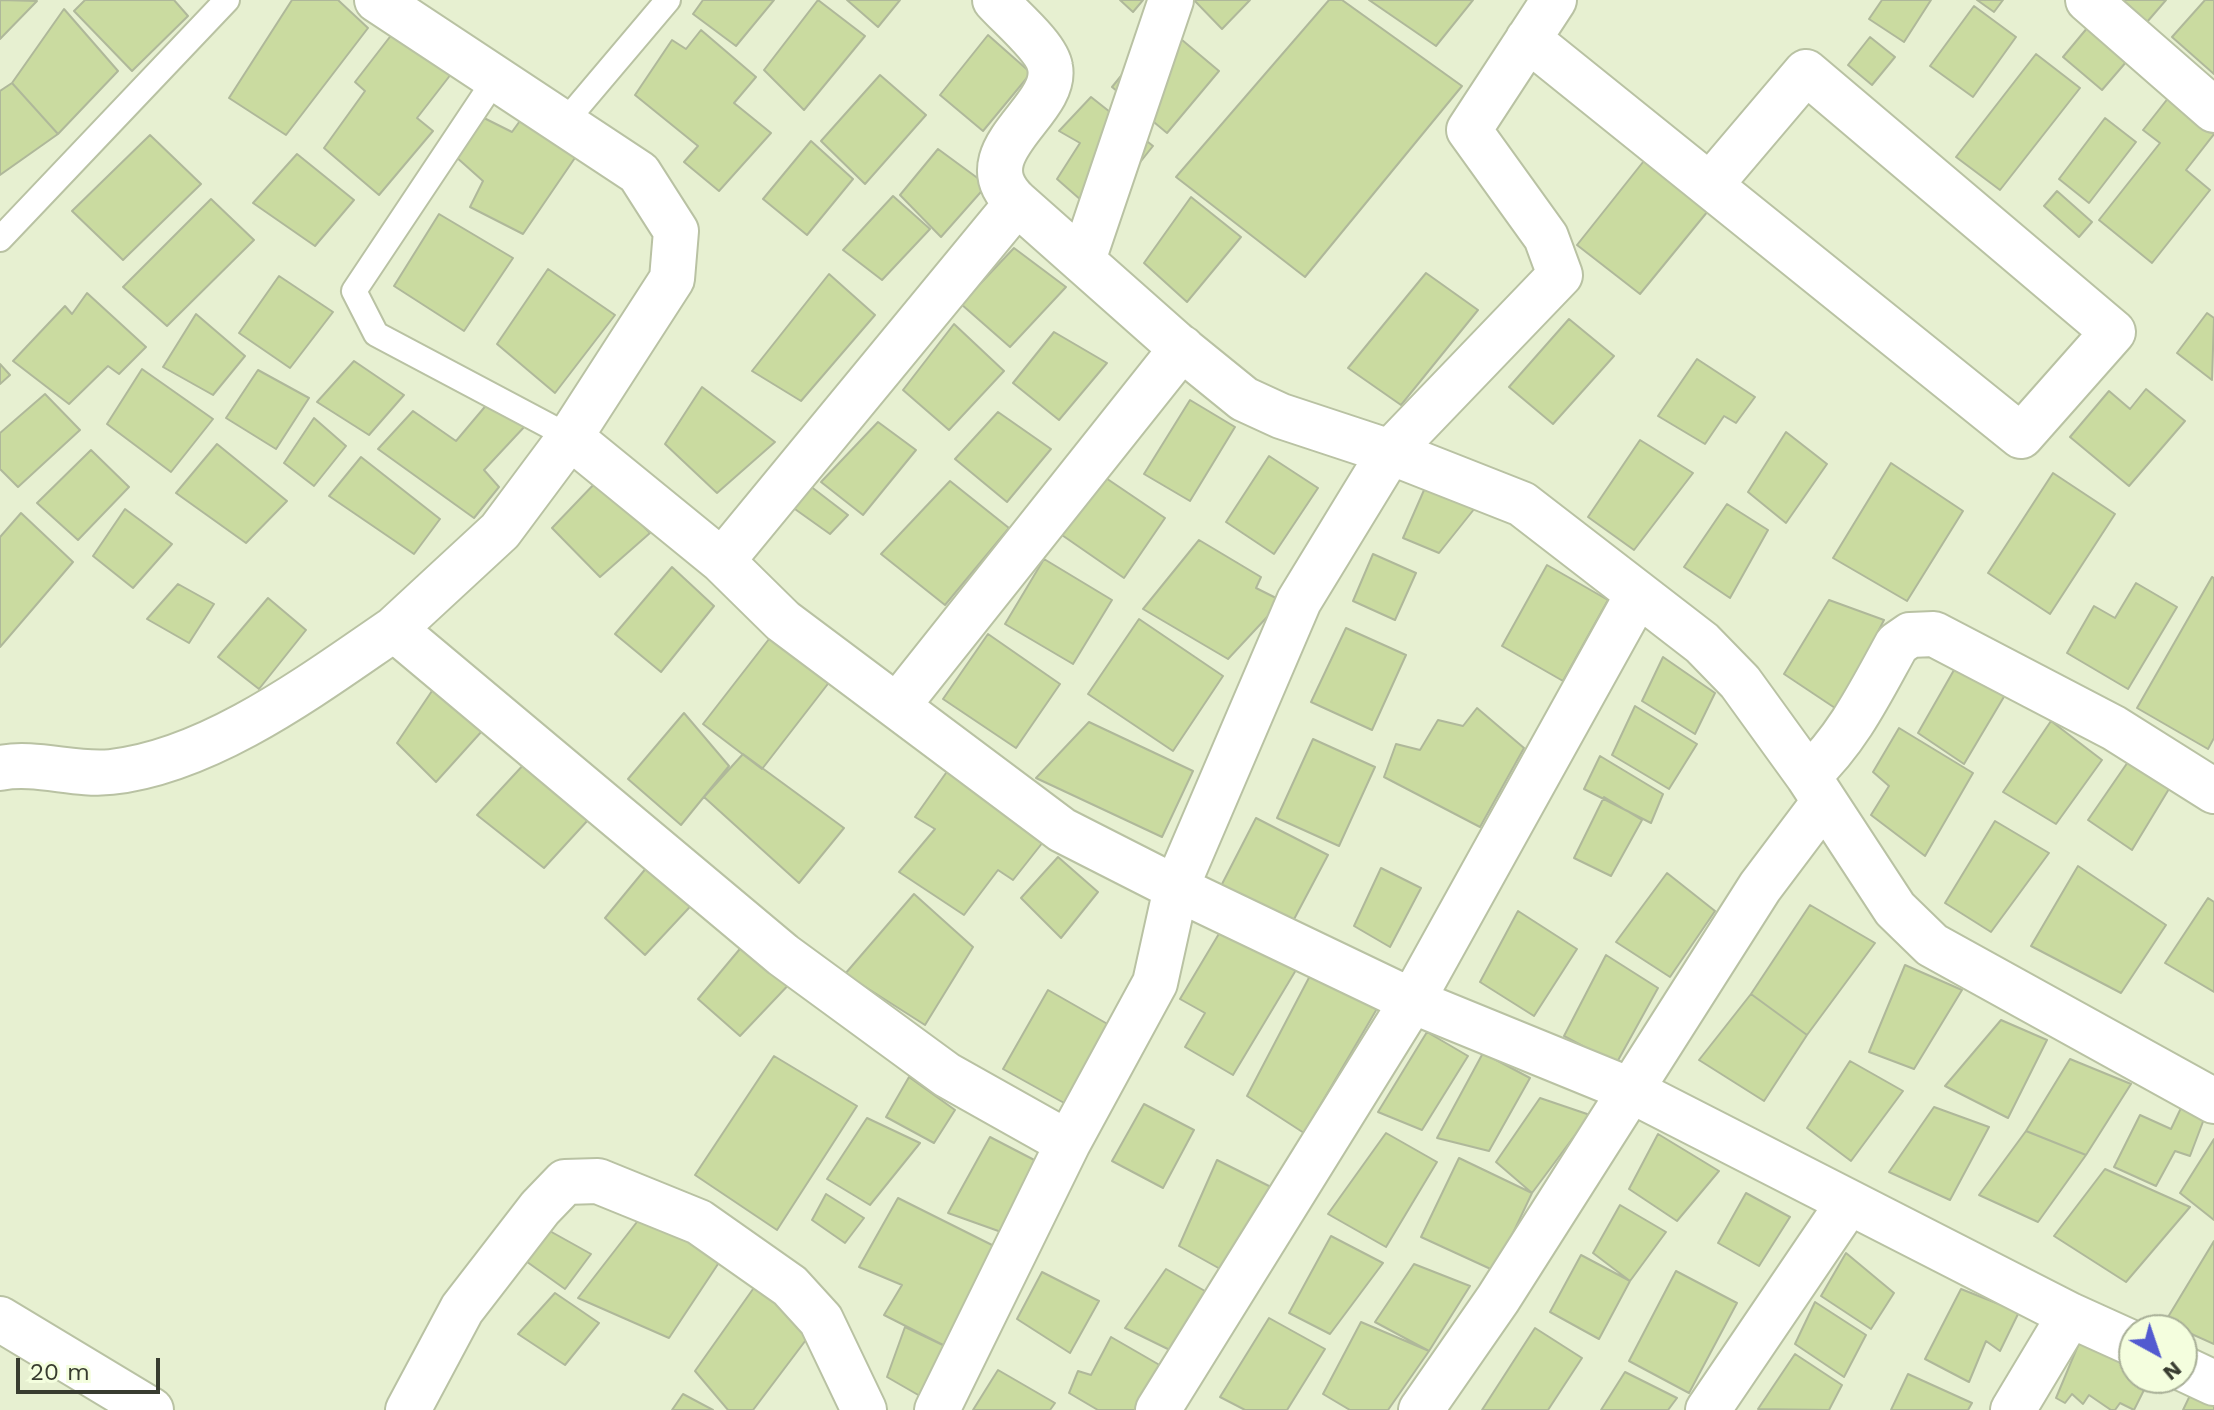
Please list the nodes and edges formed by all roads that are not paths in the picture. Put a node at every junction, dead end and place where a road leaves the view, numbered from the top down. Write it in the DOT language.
graph roads {
  1 [pos="227,0"];
  2 [pos="377,0"];
  3 [pos="668,0"];
  4 [pos="1171,0"];
  5 [pos="1554,0"];
  6 [pos="2088,0"];
  7 [pos="1000,2"];
  8 [pos="1528,39"];
  9 [pos="496,78"];
  10 [pos="2214,110"];
  11 [pos="564,123"];
  12 [pos="1710,185"];
  13 [pos="1017,203"];
  14 [pos="0,239"];
  15 [pos="1083,260"];
  16 [pos="1182,348"];
  17 [pos="570,437"];
  18 [pos="1390,452"];
  19 [pos="722,561"];
  20 [pos="1638,594"];
  21 [pos="394,629"];
  22 [pos="898,705"];
  23 [pos="0,768"];
  24 [pos="1816,789"];
  25 [pos="2214,791"];
  26 [pos="1176,888"];
  27 [pos="1412,1001"];
  28 [pos="1630,1090"];
  29 [pos="2214,1101"];
  30 [pos="1068,1143"];
  31 [pos="1849,1202"];
  32 [pos="2070,1315"];
  33 [pos="0,1319"];
  34 [pos="2118,1337"];
  35 [pos="151,1410"];
  36 [pos="408,1410"];
  37 [pos="864,1410"];
  38 [pos="937,1410"];
  39 [pos="1158,1410"];
  40 [pos="1421,1410"];
  41 [pos="1708,1410"];
  42 [pos="2013,1410"];
  1 -- 14 [label="lane"];
  2 -- 9 [label="street"];
  3 -- 11 [label="lane"];
  4 -- 15 [label="street"];
  5 -- 8 [label="street"];
  6 -- 10 [label="street"];
  7 -- 13 [label="street"];
  8 -- 12 [label="street"];
  8 -- 18 [label="street"];
  9 -- 11 [label="street"];
  9 -- 17 [label="lane"];
  11 -- 17 [label="street"];
  12 -- 12 [label="street"];
  13 -- 15 [label="street"];
  13 -- 19 [label="street"];
  15 -- 16 [label="street"];
  16 -- 18 [label="street"];
  16 -- 22 [label="street"];
  17 -- 19 [label="street"];
  17 -- 21 [label="street"];
  18 -- 20 [label="street"];
  18 -- 26 [label="street"];
  19 -- 22 [label="street"];
  20 -- 24 [label="street"];
  20 -- 27 [label="street"];
  21 -- 23 [label="street"];
  21 -- 30 [label="street"];
  22 -- 26 [label="street"];
  24 -- 25 [label="street"];
  24 -- 28 [label="street"];
  24 -- 29 [label="street"];
  26 -- 27 [label="street"];
  26 -- 30 [label="street"];
  27 -- 28 [label="street"];
  27 -- 39 [label="street"];
  28 -- 31 [label="street"];
  28 -- 40 [label="street"];
  30 -- 38 [label="street"];
  31 -- 32 [label="street"];
  31 -- 41 [label="street"];
  32 -- 34 [label="street"];
  32 -- 42 [label="street"];
  33 -- 35 [label="street"];
  36 -- 37 [label="street"];
}
